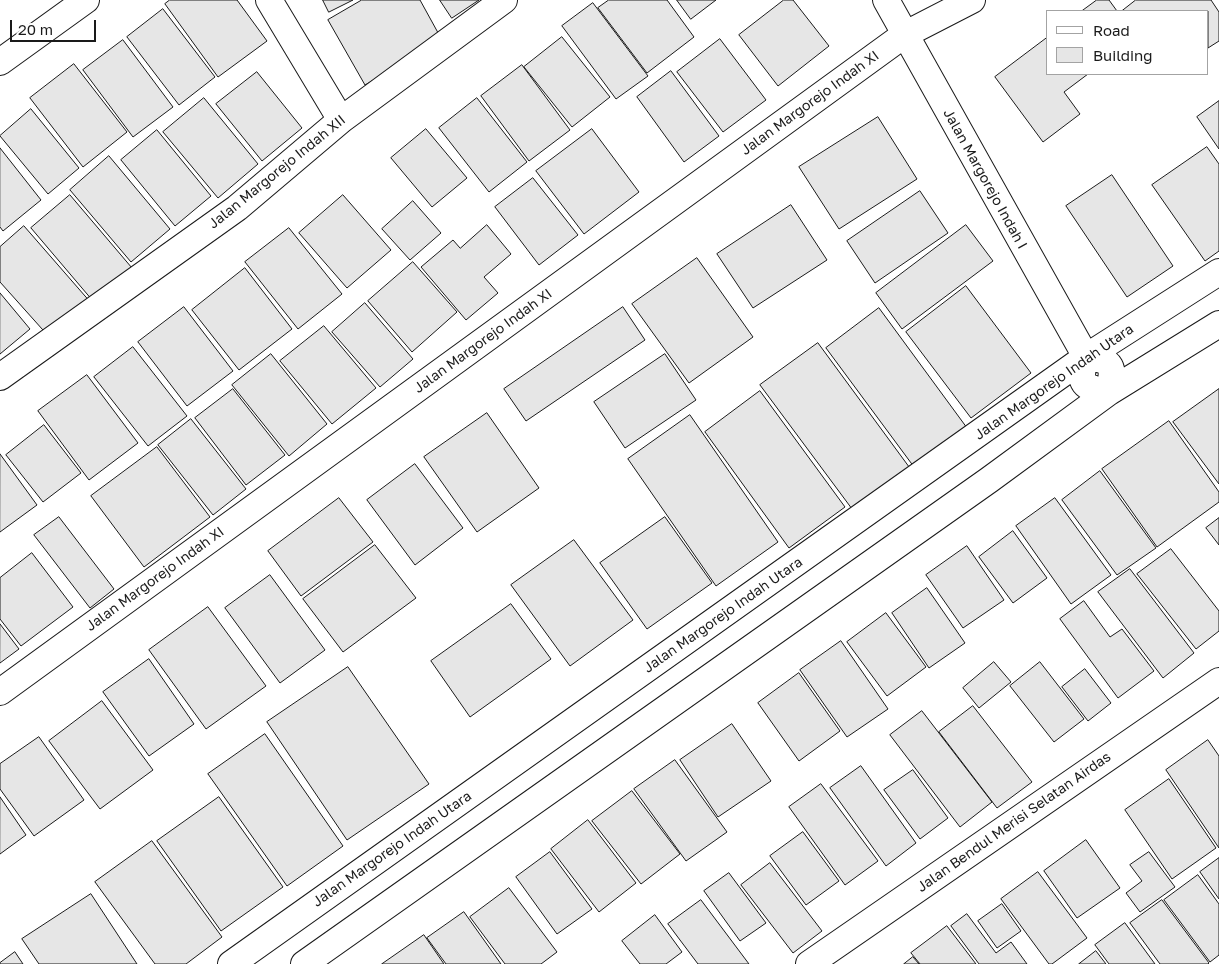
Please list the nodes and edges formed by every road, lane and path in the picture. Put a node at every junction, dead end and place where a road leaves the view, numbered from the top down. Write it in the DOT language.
graph roads {
  1 [pos="86,0"];
  2 [pos="269,0"];
  3 [pos="504,0"];
  4 [pos="886,0"];
  5 [pos="972,0"];
  6 [pos="904,35"];
  7 [pos="0,62"];
  8 [pos="341,120"];
  9 [pos="1219,272"];
  10 [pos="1219,324"];
  11 [pos="1086,357"];
  12 [pos="0,377"];
  13 [pos="1109,392"];
  14 [pos="1219,681"];
  15 [pos="0,692"];
  16 [pos="231,964"];
  17 [pos="304,964"];
  18 [pos="809,964"];
  1 -- 7 [label="street"];
  2 -- 8 [label="street"];
  3 -- 8 [label="street, Jalan Margorejo Indah XII"];
  4 -- 6 [label="street, Jalan Margorejo Indah I"];
  5 -- 6 [label="street, Jalan Margorejo Indah XI"];
  6 -- 11 [label="street, Jalan Margorejo Indah I"];
  6 -- 15 [label="street, Jalan Margorejo Indah XI"];
  8 -- 12 [label="street, Jalan Margorejo Indah XII"];
  9 -- 11 [label="street, Jalan Margorejo Indah Utara"];
  10 -- 13 [label="street"];
  11 -- 13 [label="street"];
  11 -- 16 [label="street, Jalan Margorejo Indah Utara"];
  13 -- 17 [label="street"];
  14 -- 18 [label="street, Jalan Bendul Merisi Selatan Airdas"];
}
